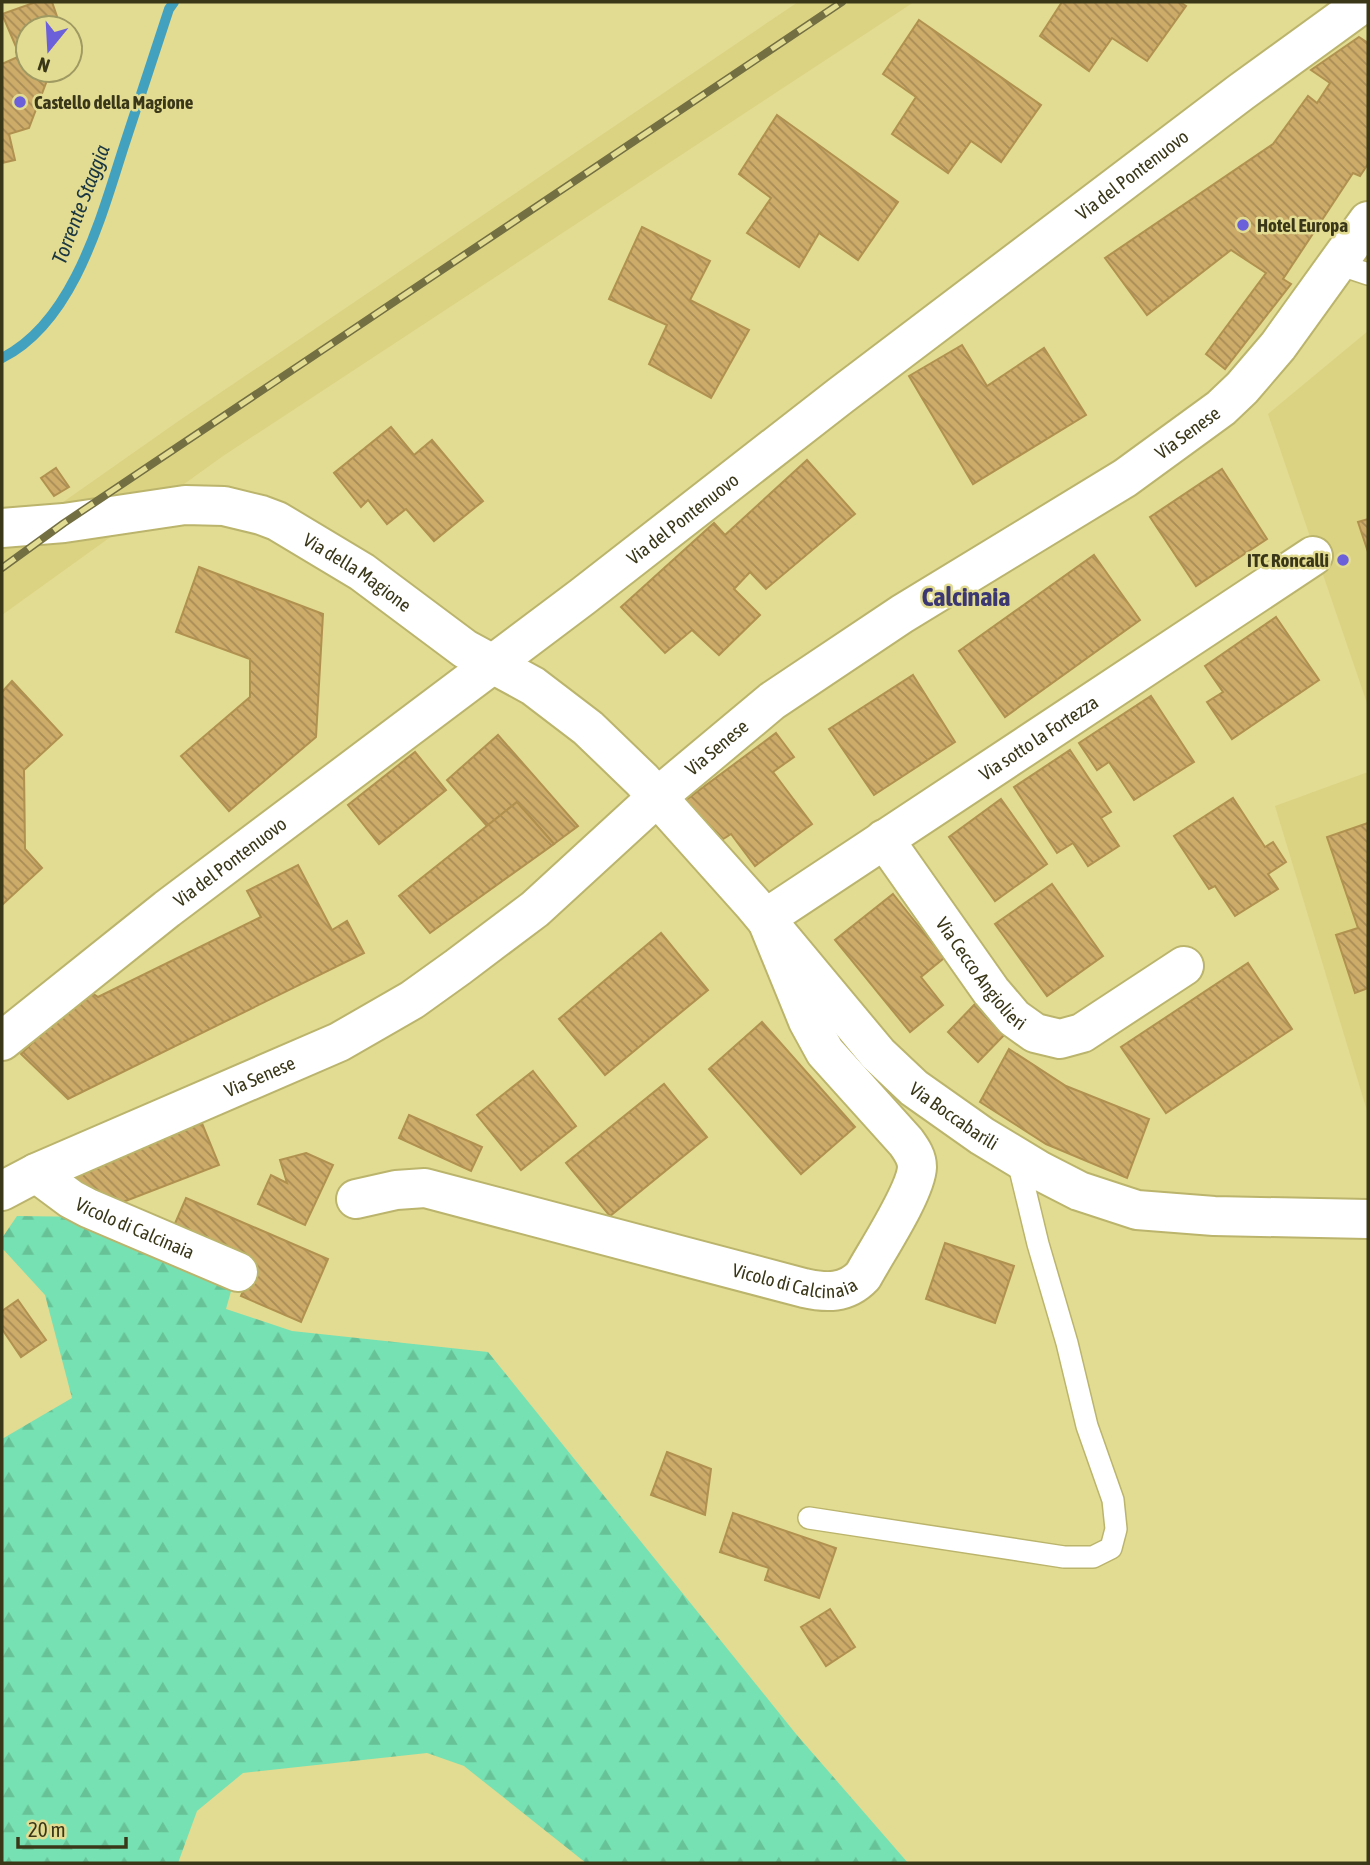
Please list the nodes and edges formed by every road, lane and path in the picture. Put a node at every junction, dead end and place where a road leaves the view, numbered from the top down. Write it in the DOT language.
graph roads {
  1 [pos="1365,2"];
  2 [pos="1368,221"];
  3 [pos="1353,269"];
  4 [pos="2,528"];
  5 [pos="1313,556"];
  6 [pos="494,664"];
  7 [pos="656,798"];
  8 [pos="884,839"];
  9 [pos="766,918"];
  10 [pos="1184,966"];
  11 [pos="2,1041"];
  12 [pos="1017,1157"];
  13 [pos="36,1173"];
  14 [pos="2,1191"];
  15 [pos="356,1199"];
  16 [pos="1368,1219"];
  17 [pos="238,1272"];
  18 [pos="809,1518"];
  1 -- 6 [label="street, Via del Pontenuovo"];
  2 -- 3 [label="street, Via Senese"];
  3 -- 7 [label="street, Via Senese"];
  4 -- 6 [label="street, Via della Magione"];
  5 -- 8 [label="street, Via sotto la Fortezza"];
  6 -- 7 [label="street, Via della Magione"];
  6 -- 11 [label="street, Via del Pontenuovo"];
  7 -- 9 [label="street, Via Boccabarili"];
  7 -- 13 [label="street, Via Senese"];
  8 -- 9 [label="street, Via sotto la Fortezza"];
  8 -- 10 [label="street, Via Cecco Angiolieri"];
  9 -- 12 [label="street, Via Boccabarili"];
  9 -- 15 [label="street, Vicolo di Calcinaia"];
  12 -- 16 [label="street, Via Boccabarili"];
  12 -- 18 [label="lane"];
  13 -- 14 [label="street, Via Senese"];
  13 -- 17 [label="street, Vicolo di Calcinaia"];
}
